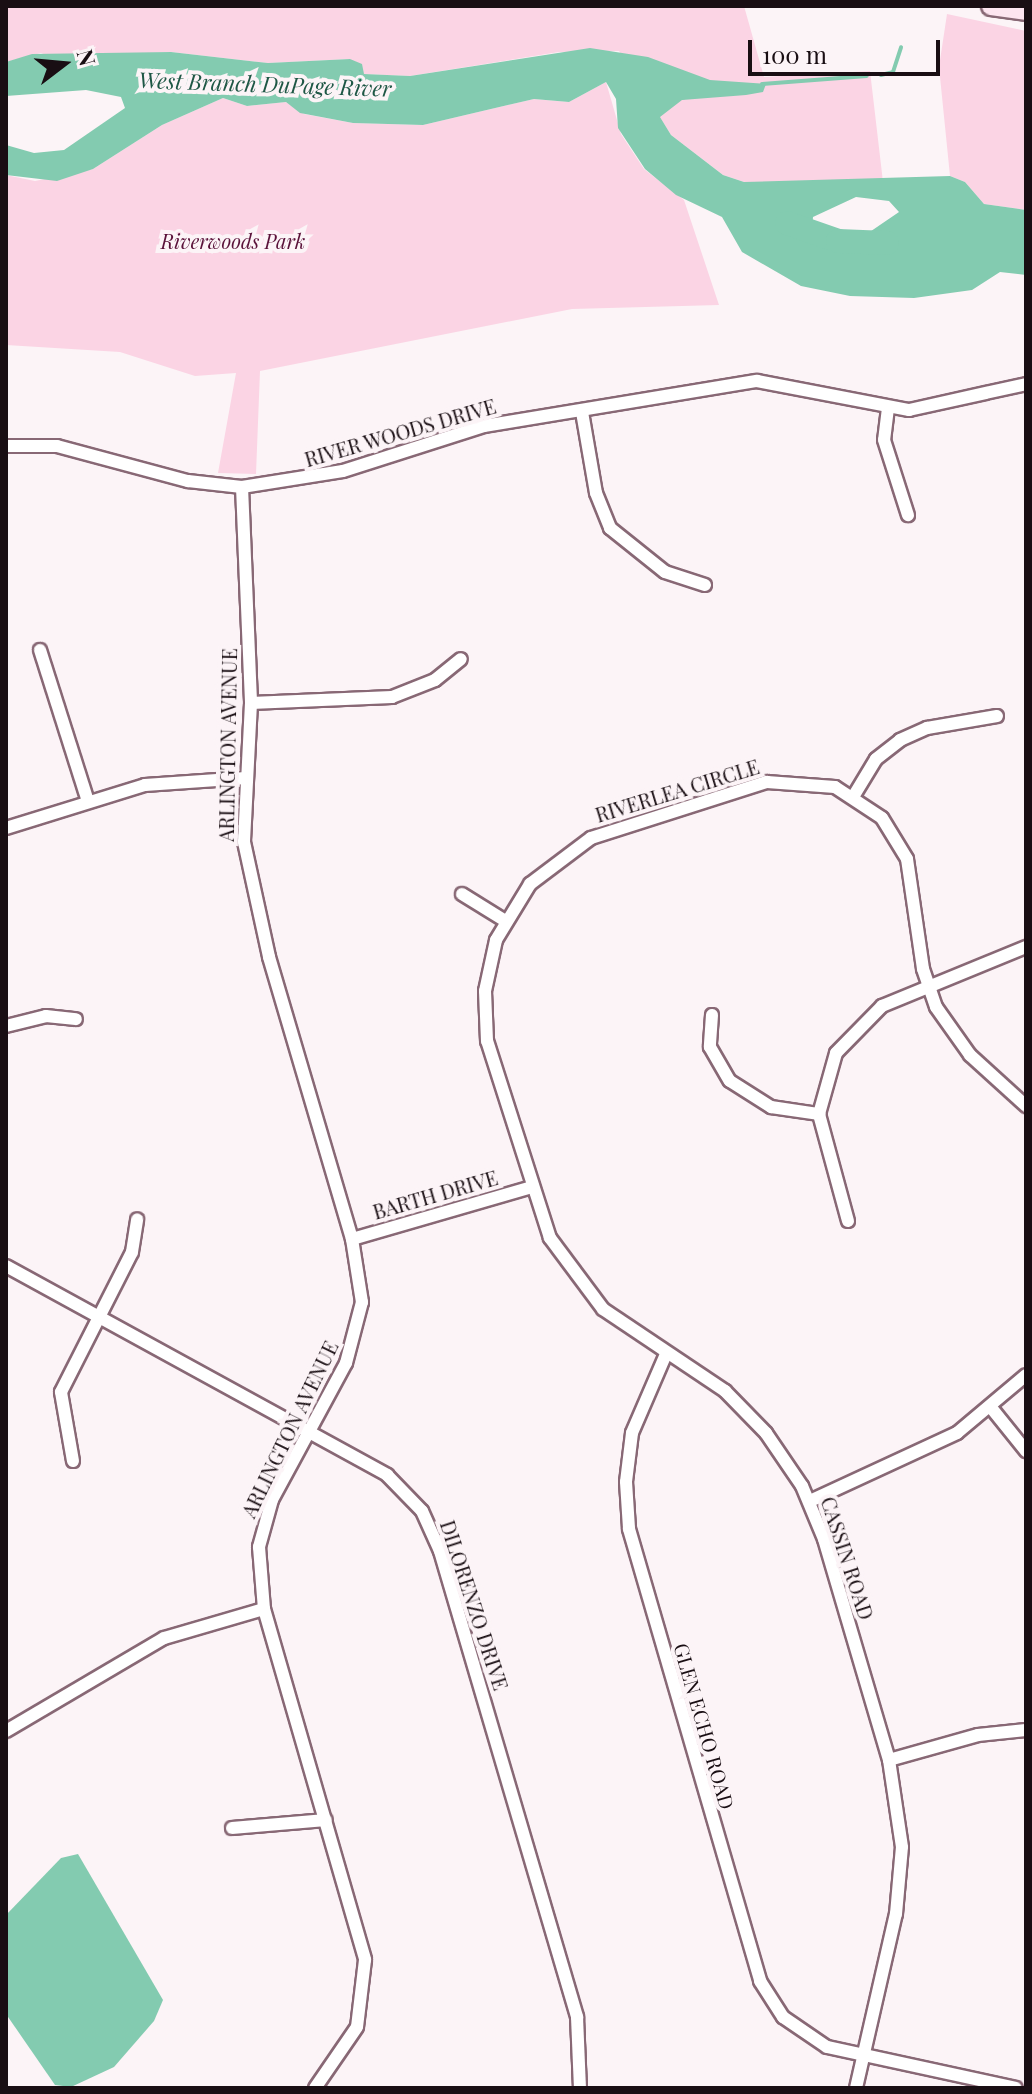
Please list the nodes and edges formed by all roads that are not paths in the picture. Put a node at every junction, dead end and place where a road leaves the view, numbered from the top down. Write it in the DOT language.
graph roads {
  1 [pos="991,6"];
  2 [pos="1026,11"];
  3 [pos="1026,384"];
  4 [pos="888,408"];
  5 [pos="582,412"];
  6 [pos="6,446"];
  7 [pos="242,487"];
  8 [pos="908,515"];
  9 [pos="705,585"];
  10 [pos="40,650"];
  11 [pos="461,659"];
  12 [pos="251,703"];
  13 [pos="997,716"];
  14 [pos="246,778"];
  15 [pos="853,797"];
  16 [pos="88,801"];
  17 [pos="6,828"];
  18 [pos="462,894"];
  19 [pos="506,918"];
  20 [pos="1026,947"];
  21 [pos="926,985"];
  22 [pos="712,1015"];
  23 [pos="76,1019"];
  24 [pos="6,1026"];
  25 [pos="1026,1106"];
  26 [pos="819,1114"];
  27 [pos="529,1188"];
  28 [pos="137,1219"];
  29 [pos="848,1221"];
  30 [pos="352,1239"];
  31 [pos="6,1266"];
  32 [pos="98,1318"];
  33 [pos="666,1354"];
  34 [pos="1026,1375"];
  35 [pos="993,1410"];
  36 [pos="308,1431"];
  37 [pos="1026,1451"];
  38 [pos="73,1461"];
  39 [pos="810,1501"];
  40 [pos="264,1609"];
  41 [pos="1026,1730"];
  42 [pos="6,1731"];
  43 [pos="889,1760"];
  44 [pos="326,1820"];
  45 [pos="232,1828"];
  46 [pos="864,2055"];
  47 [pos="315,2088"];
  48 [pos="580,2088"];
  49 [pos="856,2088"];
  50 [pos="1021,2088"];
  1 -- 2 [label="main road"];
  3 -- 4 [label="street, RIVER WOODS DRIVE"];
  4 -- 5 [label="street, RIVER WOODS DRIVE"];
  4 -- 8 [label="street"];
  5 -- 7 [label="street, RIVER WOODS DRIVE"];
  5 -- 9 [label="street"];
  6 -- 7 [label="street, RIVER WOODS DRIVE"];
  7 -- 12 [label="street, ARLINGTON AVENUE"];
  10 -- 16 [label="street"];
  11 -- 12 [label="street"];
  12 -- 14 [label="street, ARLINGTON AVENUE"];
  13 -- 15 [label="street"];
  14 -- 16 [label="street"];
  14 -- 30 [label="street, ARLINGTON AVENUE"];
  15 -- 19 [label="street, RIVERLEA CIRCLE"];
  15 -- 21 [label="street, RIVERLEA CIRCLE"];
  16 -- 17 [label="street"];
  18 -- 19 [label="street"];
  19 -- 27 [label="street, CASSIN ROAD"];
  20 -- 21 [label="street"];
  21 -- 25 [label="street, RIVERLEA CIRCLE"];
  21 -- 26 [label="street"];
  22 -- 26 [label="street"];
  23 -- 24 [label="street"];
  26 -- 29 [label="street"];
  27 -- 30 [label="street, BARTH DRIVE"];
  27 -- 33 [label="street, CASSIN ROAD"];
  28 -- 32 [label="street"];
  30 -- 36 [label="street, ARLINGTON AVENUE"];
  31 -- 32 [label="street, DILORENZO DRIVE"];
  32 -- 36 [label="street, DILORENZO DRIVE"];
  32 -- 38 [label="street"];
  33 -- 39 [label="street, CASSIN ROAD"];
  33 -- 46 [label="street, GLEN ECHO ROAD"];
  34 -- 35 [label="street"];
  35 -- 37 [label="street"];
  35 -- 39 [label="street"];
  36 -- 40 [label="street, ARLINGTON AVENUE"];
  36 -- 48 [label="street, DILORENZO DRIVE"];
  39 -- 43 [label="street, CASSIN ROAD"];
  40 -- 42 [label="street"];
  40 -- 44 [label="street, ARLINGTON AVENUE"];
  41 -- 43 [label="street"];
  43 -- 46 [label="street, CASSIN ROAD"];
  44 -- 45 [label="street"];
  44 -- 47 [label="street, ARLINGTON AVENUE"];
  46 -- 49 [label="street, CASSIN ROAD"];
  46 -- 50 [label="street, GLEN ECHO ROAD"];
}
